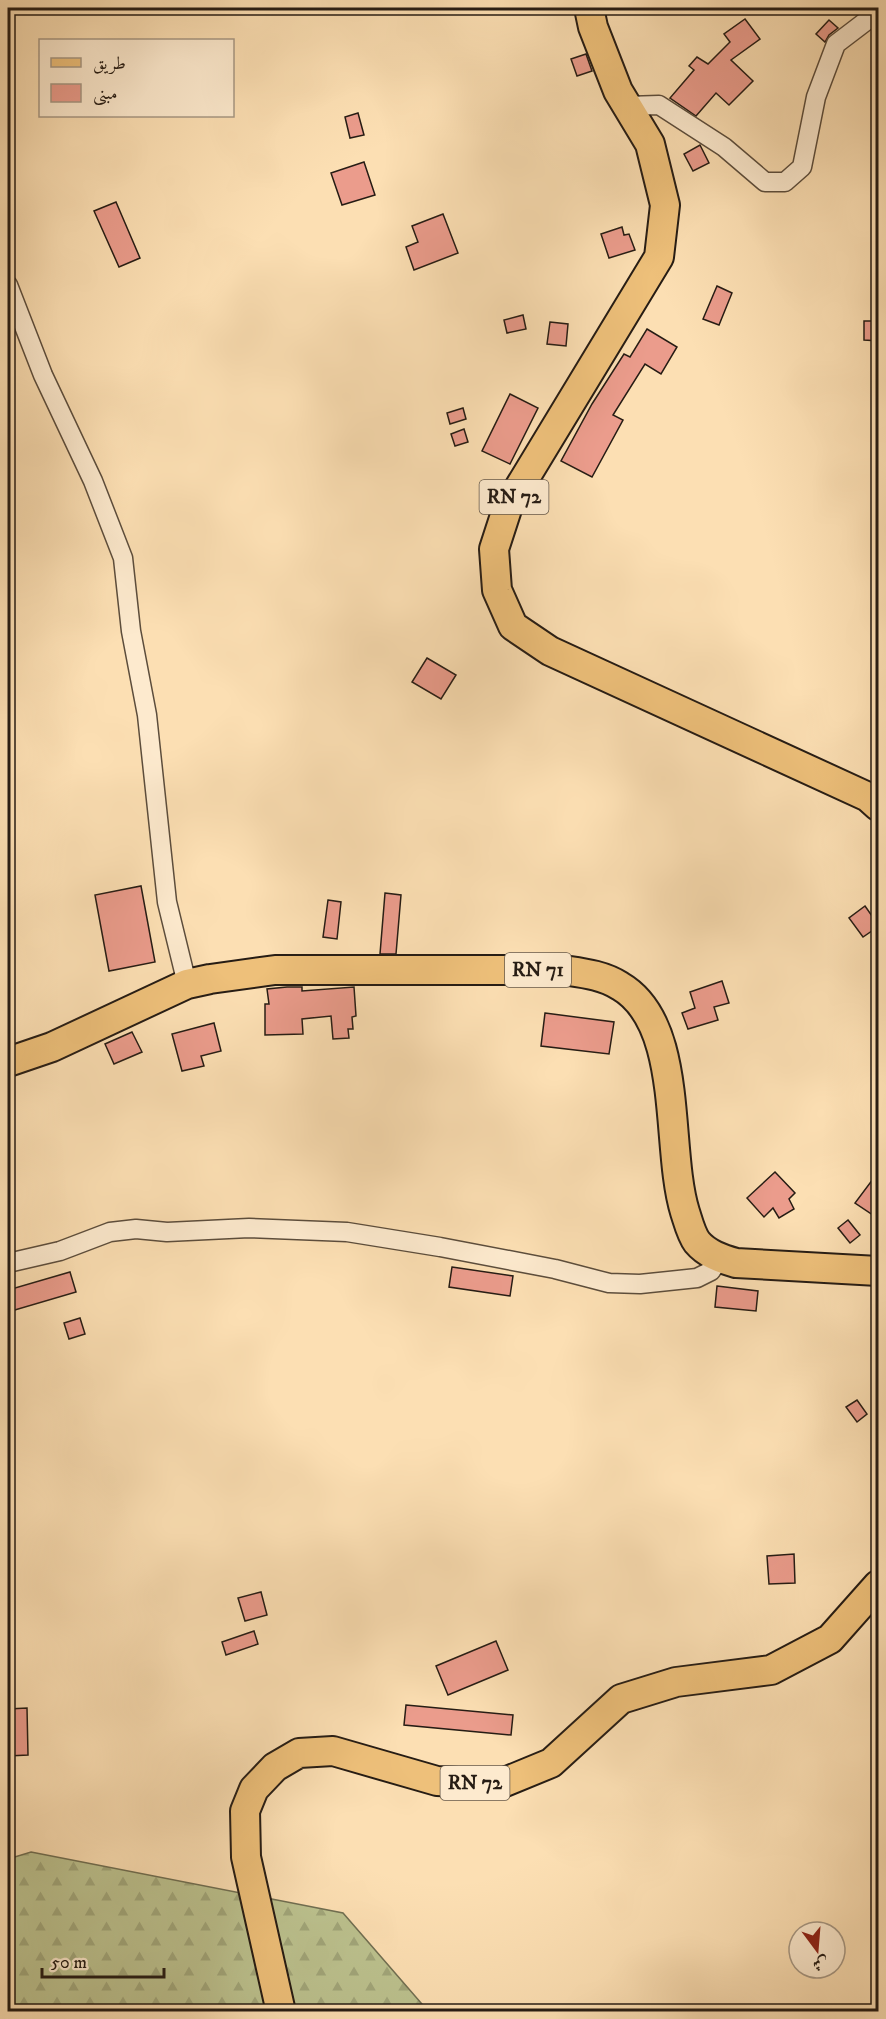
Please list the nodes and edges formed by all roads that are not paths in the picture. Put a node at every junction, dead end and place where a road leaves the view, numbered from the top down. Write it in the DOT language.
graph roads {
  1 [pos="588,8"];
  2 [pos="879,12"];
  3 [pos="627,106"];
  4 [pos="8,285"];
  5 [pos="879,806"];
  6 [pos="187,984"];
  7 [pos="8,1062"];
  8 [pos="719,1259"];
  9 [pos="8,1263"];
  10 [pos="879,1271"];
  11 [pos="879,1543"];
  12 [pos="878,1586"];
  13 [pos="281,2012"];
  1 -- 3 [label="main road, RN 72"];
  2 -- 3 [label="street"];
  3 -- 5 [label="main road, RN 72"];
  4 -- 6 [label="street"];
  6 -- 7 [label="main road, RN 71"];
  6 -- 8 [label="main road, RN 71"];
  8 -- 9 [label="street"];
  8 -- 10 [label="main road, RN 71"];
  11 -- 12 [label="lane"];
  12 -- 13 [label="main road, RN 72"];
}
